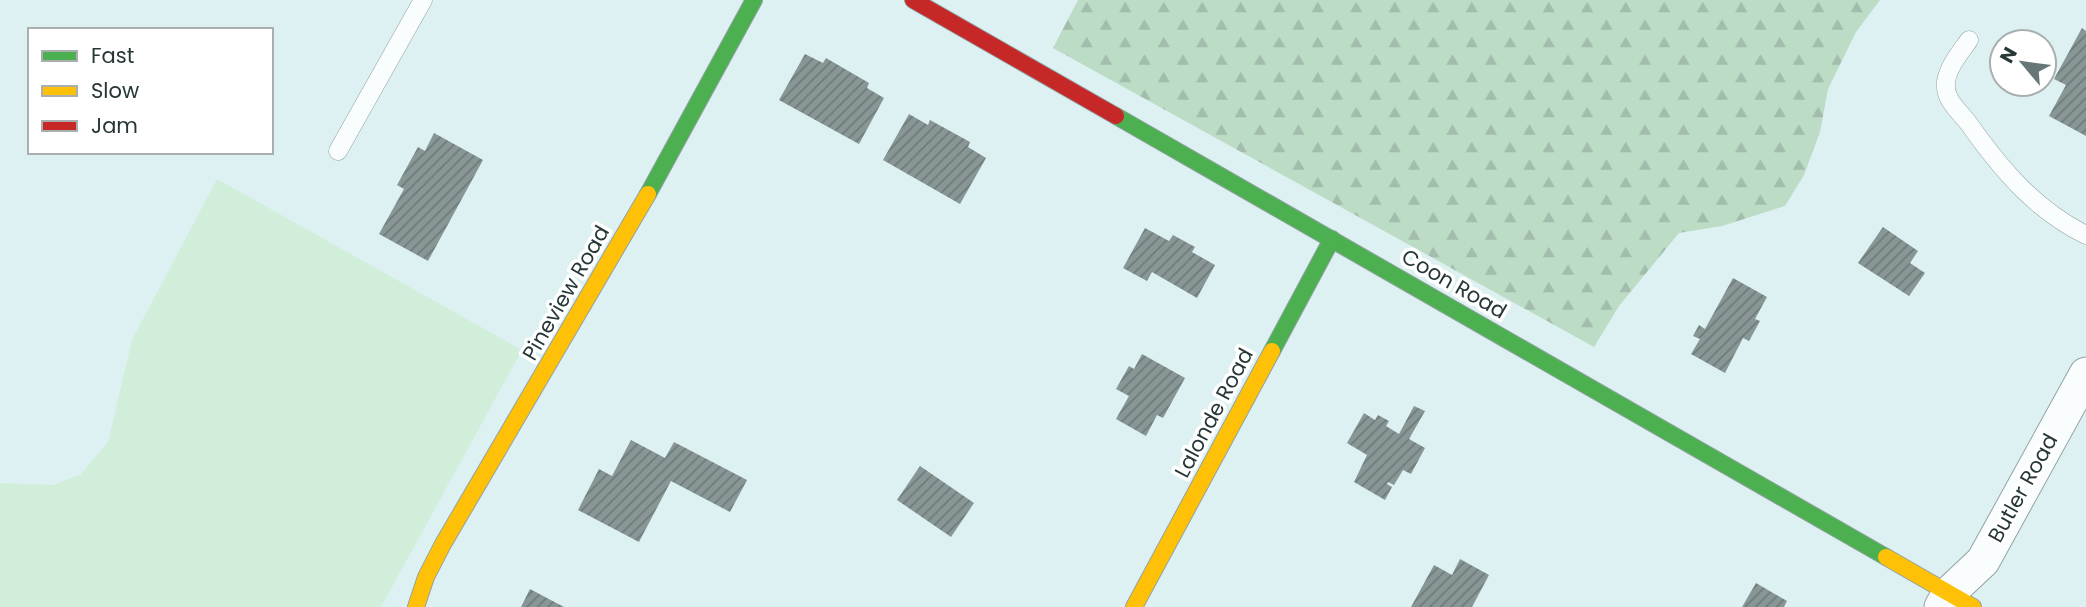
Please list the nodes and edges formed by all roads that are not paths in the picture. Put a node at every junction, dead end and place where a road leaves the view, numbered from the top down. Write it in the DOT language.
graph roads {
  1 [pos="423,0"];
  2 [pos="754,0"];
  3 [pos="913,0"];
  4 [pos="1969,40"];
  5 [pos="338,151"];
  6 [pos="2086,234"];
  7 [pos="1332,239"];
  8 [pos="2086,376"];
  9 [pos="1954,602"];
  10 [pos="416,607"];
  11 [pos="1134,607"];
  1 -- 5 [label="lane"];
  2 -- 10 [label="street, Pineview Road"];
  3 -- 7 [label="street, Coon Road"];
  4 -- 6 [label="lane"];
  7 -- 9 [label="street, Coon Road"];
  7 -- 11 [label="street, Lalonde Road"];
  8 -- 9 [label="street, Butler Road"];
}
